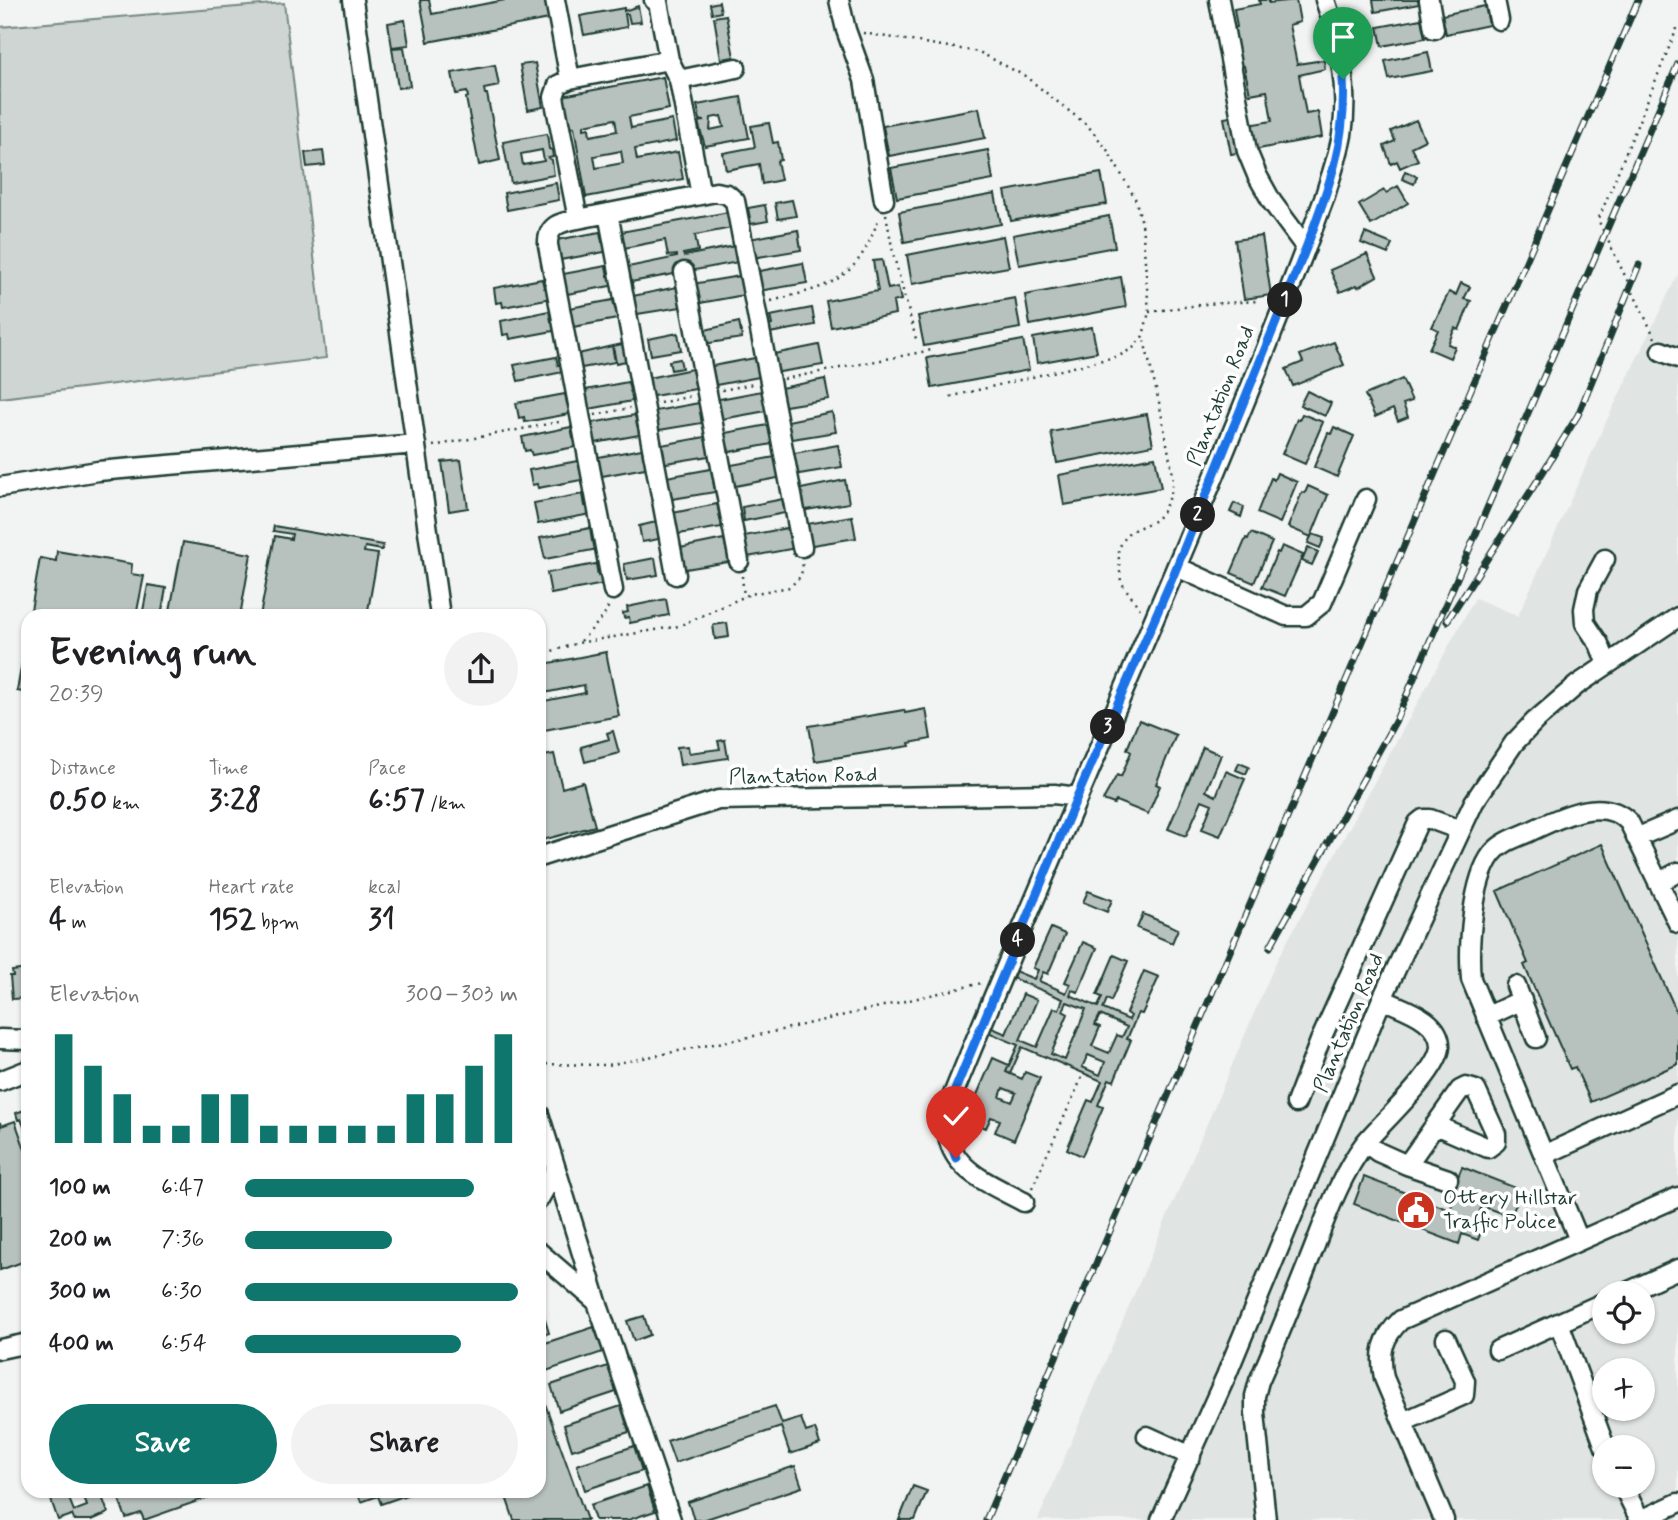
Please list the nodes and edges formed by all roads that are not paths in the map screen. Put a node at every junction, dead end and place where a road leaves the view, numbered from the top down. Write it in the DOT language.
graph roads {
  1 [pos="353,0"];
  2 [pos="555,0"];
  3 [pos="839,0"];
  4 [pos="1219,0"];
  5 [pos="1325,0"];
  6 [pos="1429,0"];
  7 [pos="1495,0"];
  8 [pos="660,1"];
  9 [pos="1499,20"];
  10 [pos="1434,29"];
  11 [pos="669,60"];
  12 [pos="736,68"];
  13 [pos="570,79"];
  14 [pos="679,80"];
  15 [pos="701,195"];
  16 [pos="884,200"];
  17 [pos="608,213"];
  18 [pos="578,219"];
  19 [pos="1306,248"];
  20 [pos="684,272"];
  21 [pos="1661,351"];
  22 [pos="1678,358"];
  23 [pos="416,447"];
  24 [pos="0,487"];
  25 [pos="1366,499"];
  26 [pos="802,547"];
  27 [pos="1605,559"];
  28 [pos="739,561"];
  29 [pos="1177,567"];
  30 [pos="676,575"];
  31 [pos="613,590"];
  32 [pos="439,609"];
  33 [pos="1678,617"];
  34 [pos="1607,664"];
  35 [pos="1077,797"];
  36 [pos="1678,820"];
  37 [pos="1460,830"];
  38 [pos="1636,838"];
  39 [pos="546,856"];
  40 [pos="1678,872"];
  41 [pos="1658,883"];
  42 [pos="1678,923"];
  43 [pos="1382,999"];
  44 [pos="1486,1017"];
  45 [pos="1536,1038"];
  46 [pos="0,1039"];
  47 [pos="21,1040"];
  48 [pos="21,1073"];
  49 [pos="0,1081"];
  50 [pos="1678,1094"];
  51 [pos="1296,1103"];
  52 [pos="1435,1125"];
  53 [pos="546,1139"];
  54 [pos="1366,1143"];
  55 [pos="1544,1155"];
  56 [pos="1407,1164"];
  57 [pos="555,1171"];
  58 [pos="1448,1179"];
  59 [pos="546,1187"];
  60 [pos="1024,1202"];
  61 [pos="1676,1203"];
  62 [pos="1579,1240"];
  63 [pos="546,1258"];
  64 [pos="1678,1269"];
  65 [pos="1652,1281"];
  66 [pos="597,1302"];
  67 [pos="1592,1308"];
  68 [pos="1559,1323"];
  69 [pos="1446,1339"];
  70 [pos="21,1344"];
  71 [pos="0,1349"];
  72 [pos="1498,1350"];
  73 [pos="1402,1422"];
  74 [pos="1601,1435"];
  75 [pos="1147,1436"];
  76 [pos="1191,1456"];
  77 [pos="1629,1498"];
  78 [pos="1678,1503"];
  79 [pos="671,1520"];
  80 [pos="1161,1520"];
  81 [pos="1266,1520"];
  82 [pos="1444,1520"];
  83 [pos="1640,1520"];
  1 -- 23 [label="street"];
  2 -- 13 [label="street"];
  3 -- 16 [label="street"];
  4 -- 19 [label="street"];
  5 -- 19 [label="street, Plantation Road"];
  6 -- 10 [label="street"];
  7 -- 9 [label="street"];
  8 -- 11 [label="street"];
  11 -- 13 [label="street"];
  11 -- 14 [label="street"];
  12 -- 14 [label="street"];
  13 -- 18 [label="street"];
  14 -- 15 [label="street"];
  15 -- 17 [label="street"];
  15 -- 26 [label="street"];
  17 -- 18 [label="street"];
  17 -- 30 [label="street"];
  18 -- 31 [label="street"];
  19 -- 29 [label="street, Plantation Road"];
  20 -- 28 [label="street"];
  21 -- 22 [label="street"];
  23 -- 24 [label="street"];
  23 -- 32 [label="street"];
  25 -- 29 [label="street"];
  27 -- 34 [label="street"];
  29 -- 35 [label="street, Plantation Road"];
  33 -- 34 [label="street, Plantation Road"];
  34 -- 37 [label="street, Plantation Road"];
  35 -- 39 [label="street, Plantation Road"];
  35 -- 60 [label="street, Plantation Road"];
  36 -- 38 [label="street"];
  37 -- 43 [label="street, Plantation Road"];
  37 -- 51 [label="street"];
  38 -- 41 [label="street"];
  38 -- 44 [label="street"];
  40 -- 41 [label="street"];
  41 -- 42 [label="street"];
  43 -- 54 [label="street"];
  43 -- 76 [label="street, Plantation Road"];
  44 -- 45 [label="street"];
  44 -- 55 [label="street"];
  46 -- 47 [label="street"];
  48 -- 49 [label="street"];
  50 -- 55 [label="street"];
  52 -- 56 [label="street"];
  53 -- 57 [label="street"];
  54 -- 56 [label="street"];
  54 -- 81 [label="street"];
  55 -- 62 [label="street"];
  56 -- 58 [label="street"];
  57 -- 59 [label="street"];
  57 -- 66 [label="street"];
  61 -- 62 [label="street"];
  62 -- 73 [label="street"];
  63 -- 66 [label="street"];
  64 -- 65 [label="street"];
  66 -- 79 [label="street"];
  67 -- 68 [label="street"];
  68 -- 72 [label="street"];
  68 -- 74 [label="street"];
  69 -- 73 [label="street"];
  70 -- 71 [label="street"];
  73 -- 82 [label="street"];
  75 -- 76 [label="street"];
  76 -- 80 [label="street, Plantation Road"];
  77 -- 83 [label="street"];
  78 -- 83 [label="street"];
}
